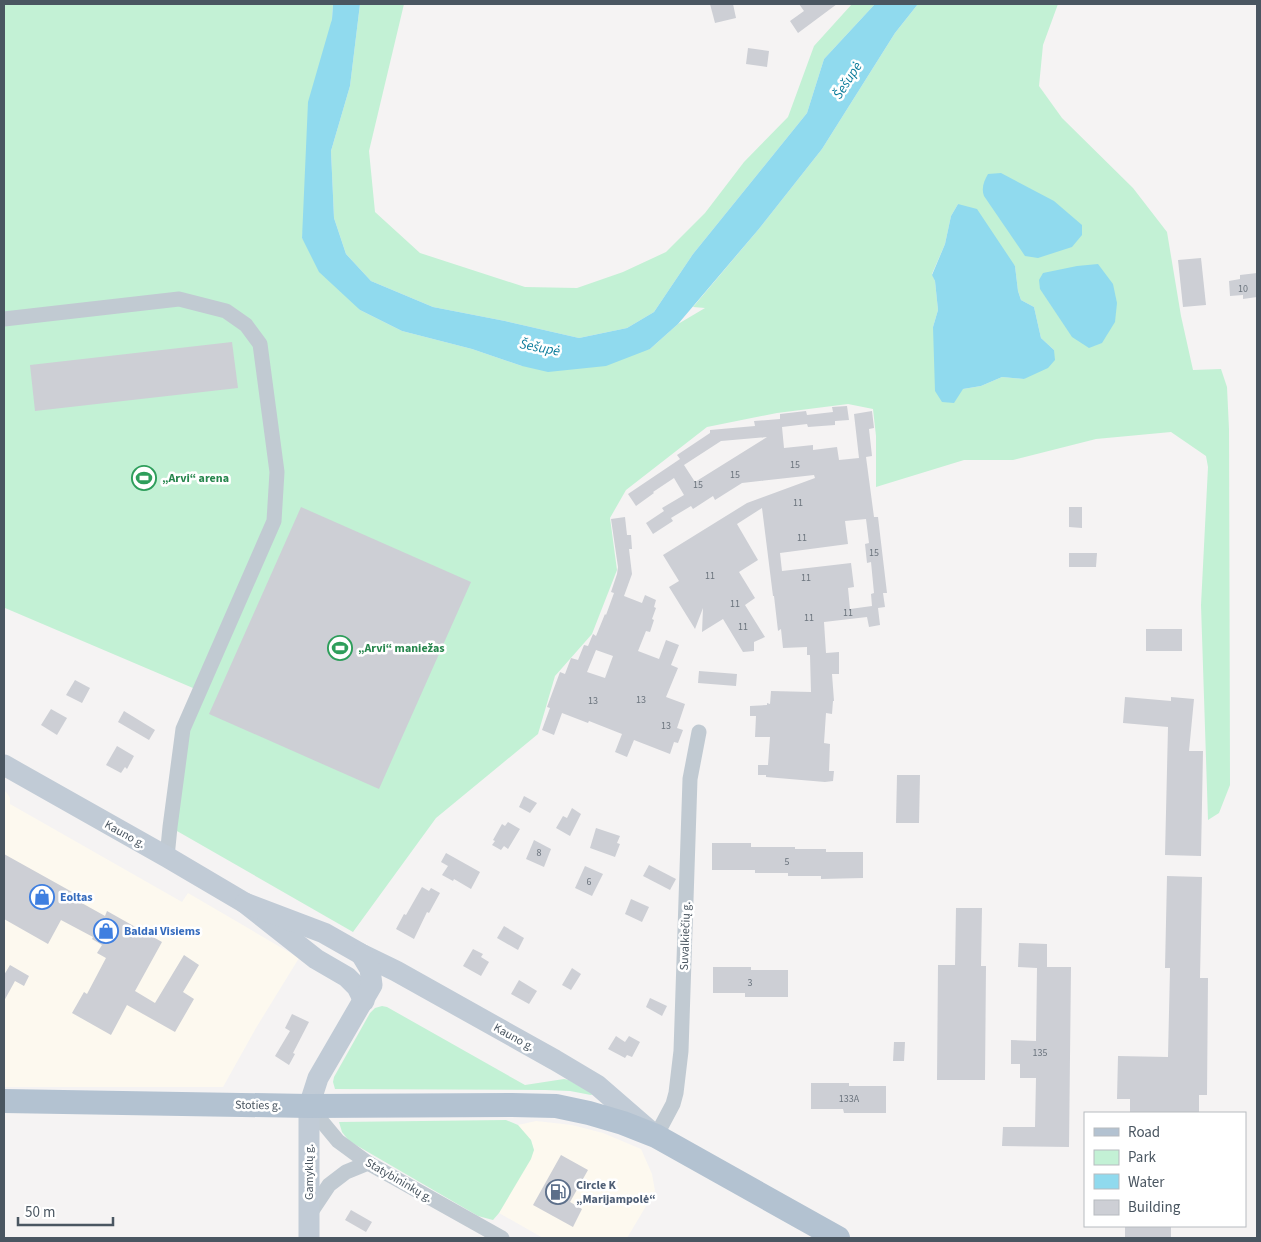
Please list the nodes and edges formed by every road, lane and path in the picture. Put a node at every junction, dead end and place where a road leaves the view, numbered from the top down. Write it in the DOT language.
graph roads {
  1 [pos="4,318"];
  2 [pos="699,732"];
  3 [pos="4,765"];
  4 [pos="167,857"];
  5 [pos="245,903"];
  6 [pos="361,954"];
  7 [pos="364,1001"];
  8 [pos="4,1101"];
  9 [pos="512,1105"];
  10 [pos="309,1106"];
  11 [pos="656,1136"];
  12 [pos="368,1163"];
  13 [pos="309,1216"];
  14 [pos="308,1238"];
  15 [pos="502,1238"];
  16 [pos="838,1238"];
  1 -- 4 [label="street"];
  2 -- 11 [label="street, Suvalkiečių g."];
  3 -- 4 [label="main road, Kauno g."];
  4 -- 5 [label="main road, Kauno g."];
  5 -- 6 [label="main road, Kauno g."];
  5 -- 7 [label="main road, Kauno g."];
  6 -- 7 [label="main road"];
  6 -- 11 [label="main road, Kauno g."];
  7 -- 10 [label="main road"];
  8 -- 10 [label="main road, Stoties g."];
  9 -- 10 [label="main road, Stoties g."];
  9 -- 11 [label="main road, Kauno g."];
  10 -- 12 [label="street, Statybininkų g."];
  10 -- 13 [label="main road, Gamyklų g."];
  11 -- 16 [label="main road, Kauno g."];
  12 -- 13 [label="street"];
  12 -- 15 [label="street, Statybininkų g."];
  13 -- 14 [label="main road, Gamyklų g."];
}
